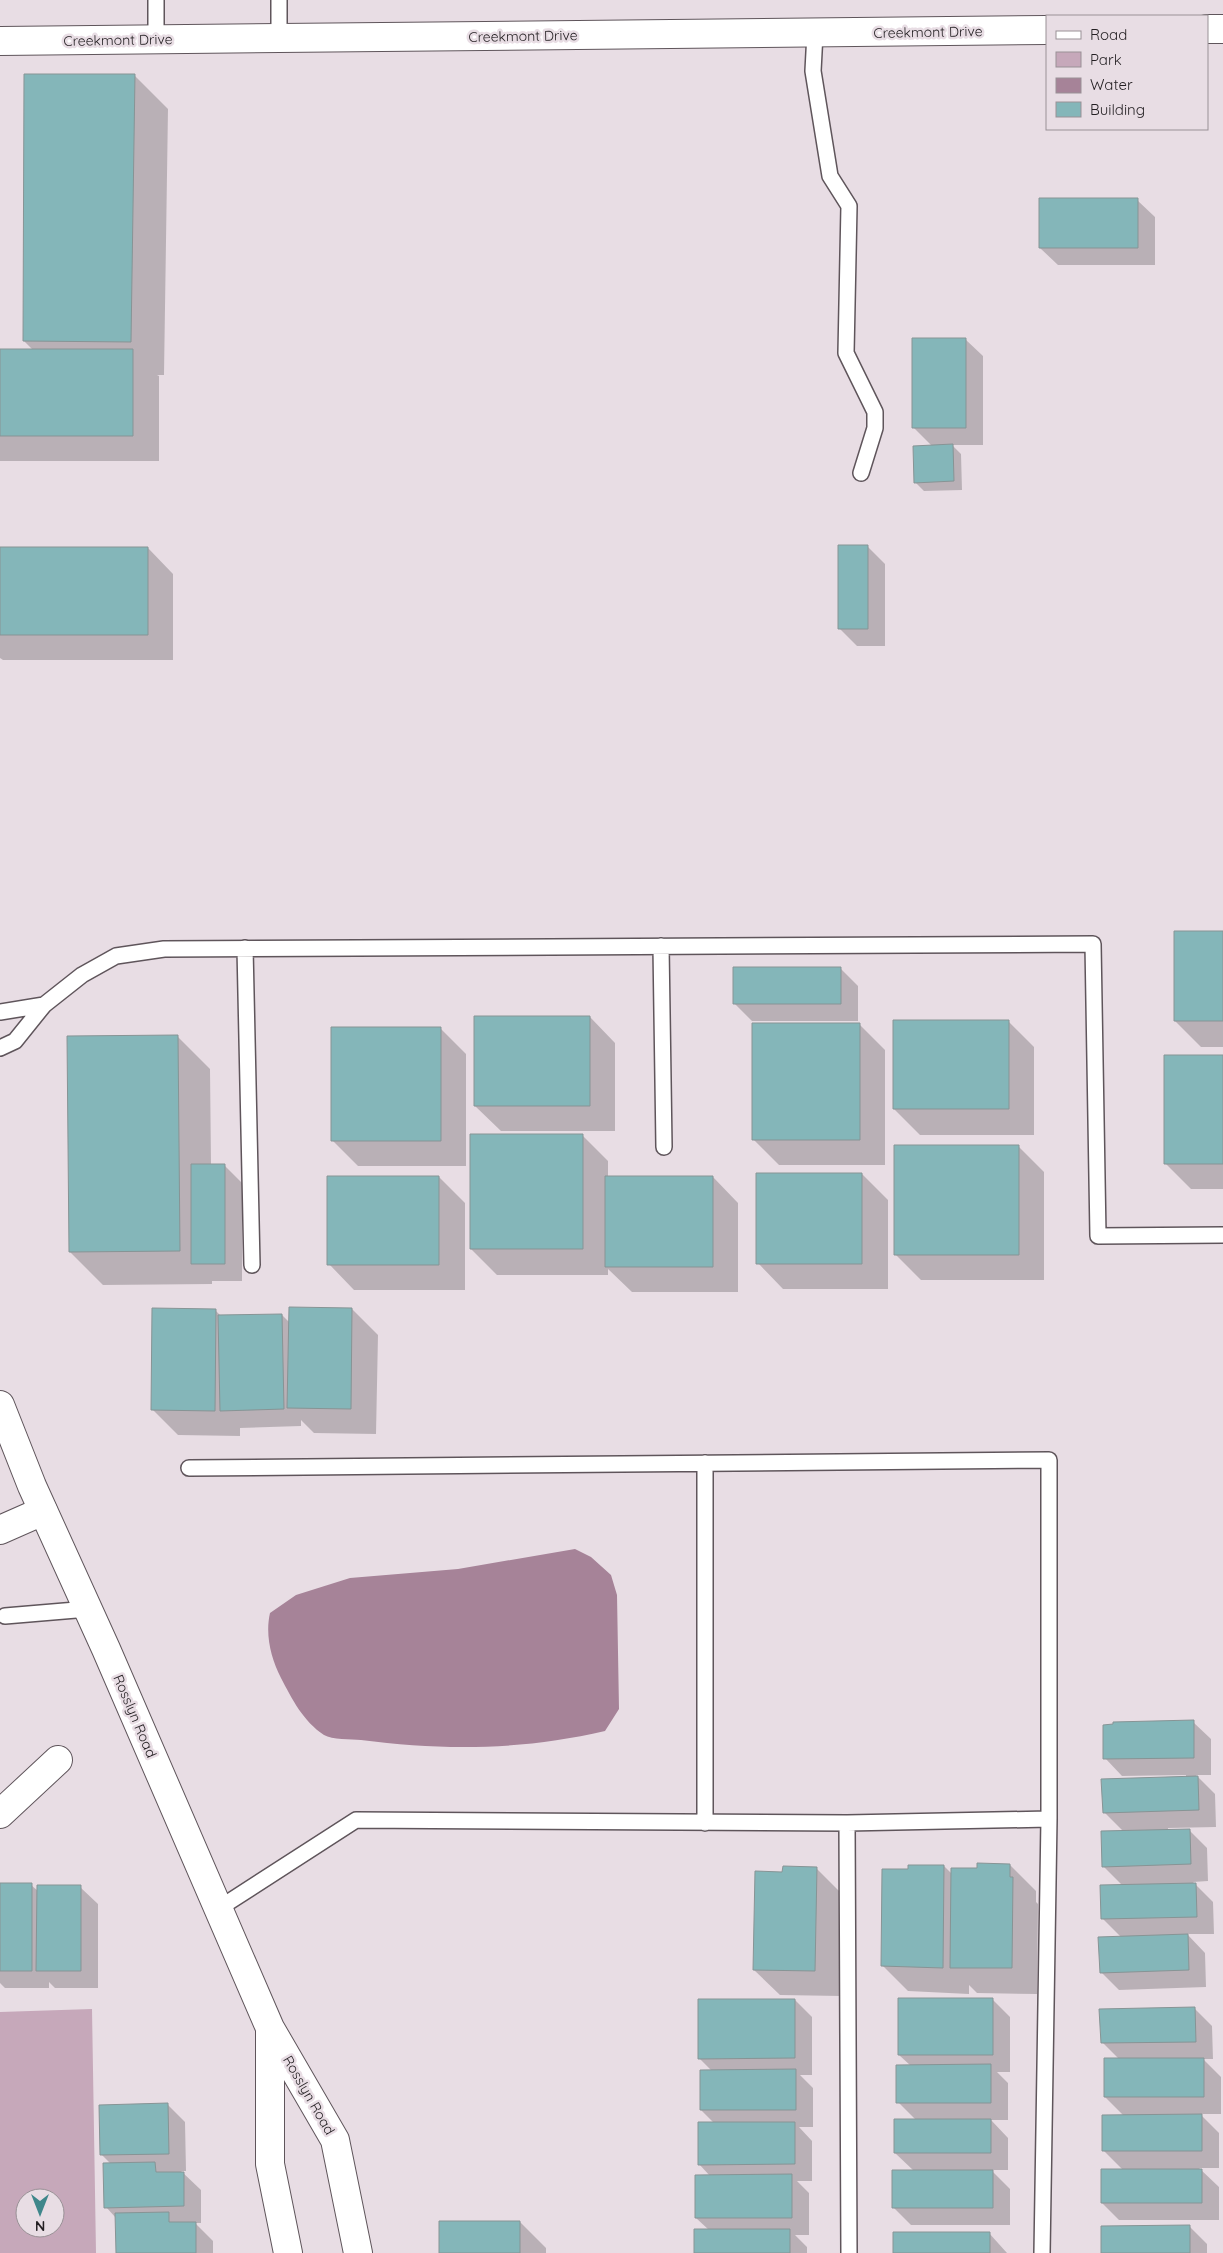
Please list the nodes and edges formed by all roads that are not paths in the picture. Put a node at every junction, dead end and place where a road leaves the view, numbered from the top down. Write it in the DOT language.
graph roads {
  1 [pos="156,0"];
  2 [pos="279,0"];
  3 [pos="1208,29"];
  4 [pos="1223,29"];
  5 [pos="1046,30"];
  6 [pos="815,33"];
  7 [pos="279,38"];
  8 [pos="156,40"];
  9 [pos="0,41"];
  10 [pos="861,474"];
  11 [pos="661,946"];
  12 [pos="245,948"];
  13 [pos="44,1005"];
  14 [pos="0,1012"];
  15 [pos="0,1048"];
  16 [pos="664,1146"];
  17 [pos="1223,1235"];
  18 [pos="252,1265"];
  19 [pos="0,1405"];
  20 [pos="705,1463"];
  21 [pos="189,1468"];
  22 [pos="43,1511"];
  23 [pos="0,1530"];
  24 [pos="88,1610"];
  25 [pos="5,1616"];
  26 [pos="58,1760"];
  27 [pos="0,1814"];
  28 [pos="1049,1819"];
  29 [pos="705,1823"];
  30 [pos="847,1823"];
  31 [pos="218,1909"];
  32 [pos="270,2028"];
  33 [pos="288,2253"];
  34 [pos="358,2253"];
  35 [pos="849,2253"];
  36 [pos="1042,2253"];
  1 -- 8 [label="lane"];
  2 -- 7 [label="lane"];
  3 -- 4 [label="street"];
  5 -- 6 [label="street, Creekmont Drive"];
  6 -- 7 [label="street, Creekmont Drive"];
  6 -- 10 [label="lane"];
  7 -- 8 [label="street, Creekmont Drive"];
  8 -- 9 [label="street, Creekmont Drive"];
  11 -- 12 [label="lane"];
  11 -- 16 [label="lane"];
  11 -- 17 [label="lane"];
  12 -- 13 [label="lane"];
  12 -- 18 [label="lane"];
  13 -- 14 [label="lane"];
  13 -- 15 [label="lane"];
  19 -- 22 [label="street, Rosslyn Road"];
  20 -- 21 [label="lane"];
  20 -- 28 [label="lane"];
  20 -- 29 [label="lane"];
  22 -- 23 [label="street"];
  22 -- 24 [label="street, Rosslyn Road"];
  24 -- 25 [label="lane"];
  24 -- 31 [label="street, Rosslyn Road"];
  26 -- 27 [label="street"];
  28 -- 30 [label="lane"];
  28 -- 36 [label="lane"];
  29 -- 30 [label="lane"];
  29 -- 31 [label="lane"];
  30 -- 35 [label="lane"];
  31 -- 32 [label="street, Rosslyn Road"];
  32 -- 33 [label="street, Rosslyn Road"];
  32 -- 34 [label="street, Rosslyn Road"];
}
